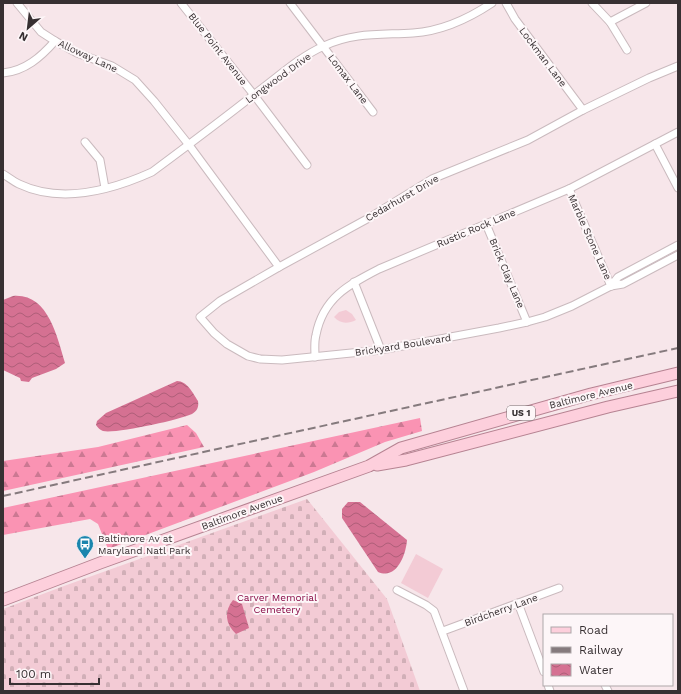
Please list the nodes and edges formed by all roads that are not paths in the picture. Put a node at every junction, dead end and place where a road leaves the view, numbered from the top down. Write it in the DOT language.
graph roads {
  1 [pos="17,3"];
  2 [pos="181,3"];
  3 [pos="290,3"];
  4 [pos="492,3"];
  5 [pos="506,3"];
  6 [pos="592,3"];
  7 [pos="646,3"];
  8 [pos="610,22"];
  9 [pos="55,41"];
  10 [pos="324,46"];
  11 [pos="627,50"];
  12 [pos="678,66"];
  13 [pos="3,73"];
  14 [pos="254,95"];
  15 [pos="583,110"];
  16 [pos="373,112"];
  17 [pos="678,132"];
  18 [pos="85,142"];
  19 [pos="655,144"];
  20 [pos="189,145"];
  21 [pos="307,165"];
  22 [pos="3,174"];
  23 [pos="105,188"];
  24 [pos="678,188"];
  25 [pos="569,189"];
  26 [pos="486,224"];
  27 [pos="678,245"];
  28 [pos="678,255"];
  29 [pos="279,267"];
  30 [pos="354,282"];
  31 [pos="611,286"];
  32 [pos="200,317"];
  33 [pos="527,322"];
  34 [pos="381,350"];
  35 [pos="315,357"];
  36 [pos="678,373"];
  37 [pos="678,391"];
  38 [pos="369,466"];
  39 [pos="558,588"];
  40 [pos="397,590"];
  41 [pos="3,600"];
  42 [pos="518,603"];
  43 [pos="442,631"];
  44 [pos="543,669"];
  45 [pos="464,691"];
  1 -- 9 [label="street, Alloway Lane"];
  2 -- 14 [label="street, Blue Point Avenue"];
  3 -- 10 [label="street, Lomax Lane"];
  4 -- 10 [label="street, Longwood Drive"];
  5 -- 15 [label="street, Lockman Lane"];
  6 -- 8 [label="street"];
  7 -- 8 [label="street"];
  8 -- 11 [label="street"];
  9 -- 13 [label="street"];
  9 -- 20 [label="street, Alloway Lane"];
  10 -- 14 [label="street, Longwood Drive"];
  10 -- 16 [label="street, Lomax Lane"];
  12 -- 15 [label="street, Cedarhurst Drive"];
  14 -- 20 [label="street, Longwood Drive"];
  14 -- 21 [label="street, Blue Point Avenue"];
  15 -- 29 [label="street, Cedarhurst Drive"];
  17 -- 19 [label="street, Rustic Rock Lane"];
  18 -- 23 [label="street"];
  19 -- 24 [label="street"];
  19 -- 25 [label="street, Rustic Rock Lane"];
  20 -- 23 [label="street"];
  20 -- 29 [label="street, Alloway Lane"];
  22 -- 23 [label="street"];
  25 -- 26 [label="street, Rustic Rock Lane"];
  25 -- 31 [label="street, Marble Stone Lane"];
  26 -- 30 [label="street, Rustic Rock Lane"];
  26 -- 33 [label="street, Brick Clay Lane"];
  27 -- 31 [label="street, Brickyard Boulevard"];
  28 -- 31 [label="street, Brickyard Boulevard"];
  29 -- 32 [label="street, Cedarhurst Drive"];
  30 -- 34 [label="street"];
  30 -- 35 [label="street, Rustic Rock Lane"];
  31 -- 33 [label="street, Brickyard Boulevard"];
  32 -- 35 [label="street, Brickyard Boulevard"];
  33 -- 34 [label="street, Brickyard Boulevard"];
  34 -- 35 [label="street, Brickyard Boulevard"];
  36 -- 38 [label="main road, Baltimore Avenue / US 1"];
  37 -- 38 [label="main road, Baltimore Avenue / US 1"];
  38 -- 41 [label="main road, Baltimore Avenue / US 1"];
  39 -- 42 [label="street, Birdcherry Lane"];
  40 -- 43 [label="street"];
  42 -- 43 [label="street, Birdcherry Lane"];
  42 -- 44 [label="street"];
  43 -- 45 [label="street"];
}
